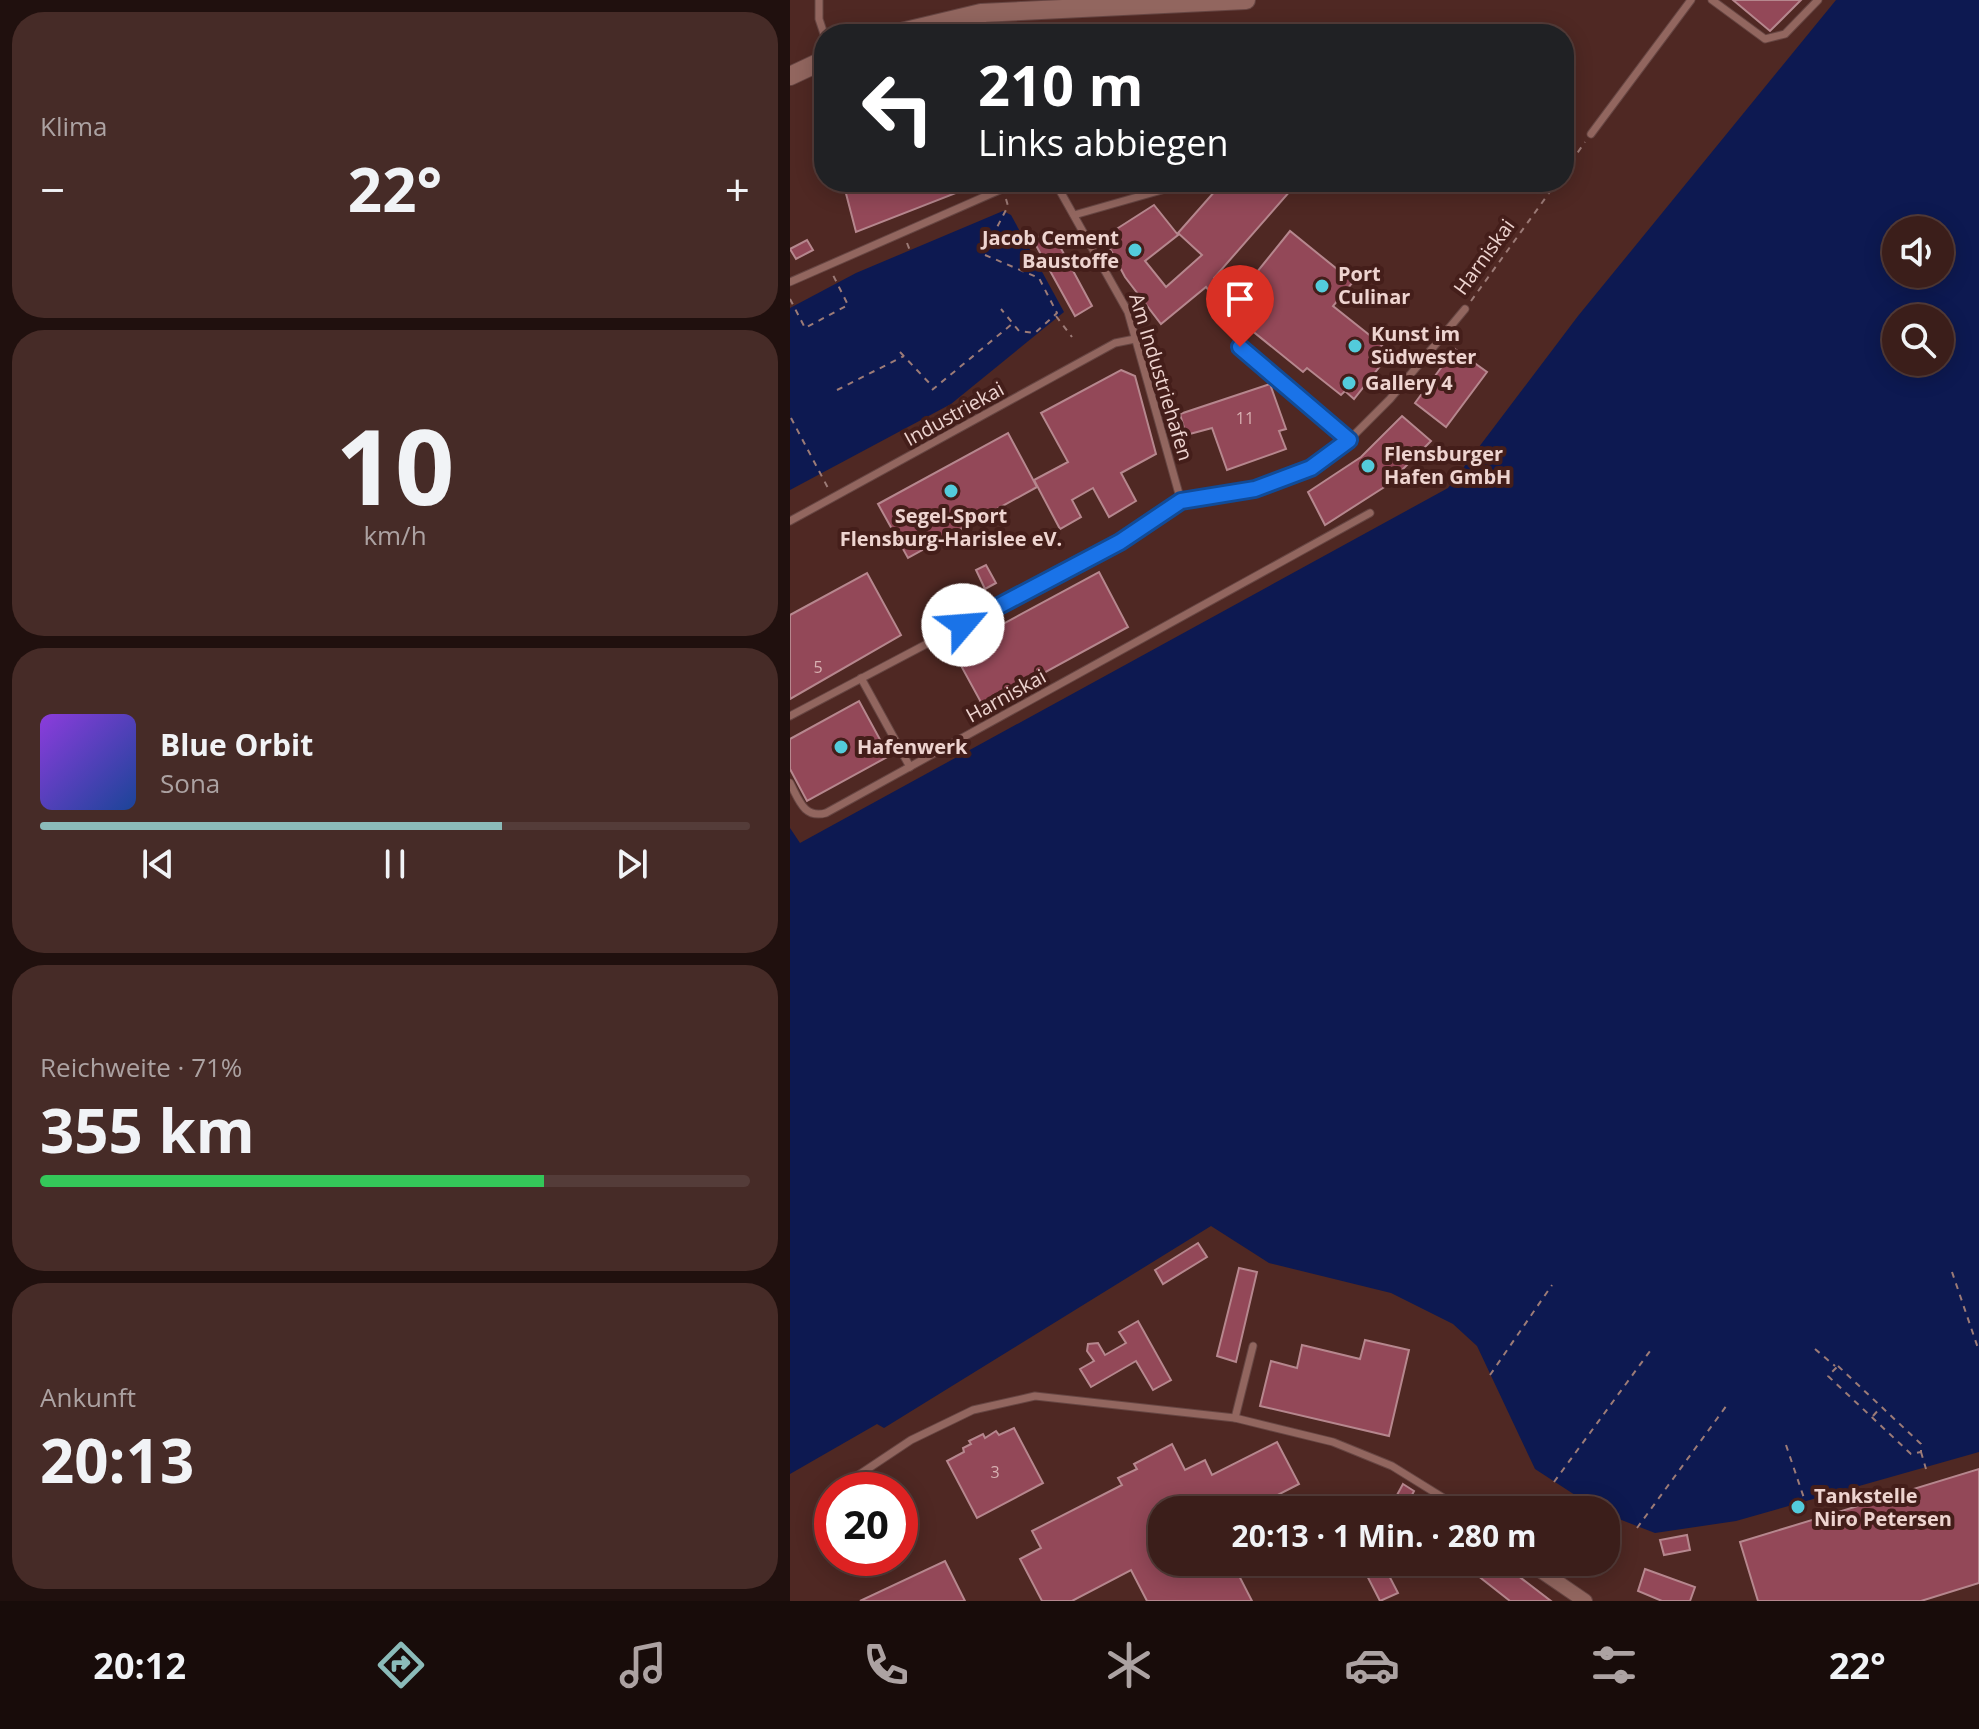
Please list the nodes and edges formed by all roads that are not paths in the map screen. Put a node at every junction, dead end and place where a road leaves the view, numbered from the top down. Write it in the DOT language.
graph roads {
  1 [pos="819,0"];
  2 [pos="1246,0"];
  3 [pos="1691,0"];
  4 [pos="1712,0"];
  5 [pos="1818,0"];
  6 [pos="982,6"];
  7 [pos="821,24"];
  8 [pos="925,24"];
  9 [pos="814,65"];
  10 [pos="790,76"];
  11 [pos="1591,134"];
  12 [pos="995,192"];
  13 [pos="1061,192"];
  14 [pos="1155,192"];
  15 [pos="1074,215"];
  16 [pos="790,282"];
  17 [pos="1465,309"];
  18 [pos="1135,339"];
  19 [pos="1240,347"];
  20 [pos="1349,440"];
  21 [pos="1181,501"];
  22 [pos="1370,513"];
  23 [pos="790,521"];
  24 [pos="861,678"];
  25 [pos="790,716"];
  26 [pos="910,767"];
  27 [pos="790,783"];
  28 [pos="1253,1346"];
  29 [pos="1235,1418"];
  30 [pos="863,1472"];
  31 [pos="1440,1496"];
  32 [pos="1548,1576"];
  33 [pos="1585,1601"];
  1 -- 7 [label="lane"];
  2 -- 6 [label="street"];
  3 -- 11 [label="lane"];
  4 -- 5 [label="lane"];
  6 -- 8 [label="street"];
  9 -- 10 [label="street"];
  12 -- 16 [label="lane"];
  13 -- 15 [label="lane, Am Industriehafen"];
  14 -- 15 [label="lane"];
  15 -- 18 [label="lane, Am Industriehafen"];
  17 -- 20 [label="lane, Harniskai"];
  18 -- 21 [label="lane, Am Industriehafen"];
  18 -- 23 [label="lane, Industriekai"];
  19 -- 20 [label="lane"];
  20 -- 21 [label="lane, Harniskai"];
  21 -- 24 [label="lane, Harniskai"];
  22 -- 26 [label="lane, Harniskai"];
  24 -- 25 [label="lane, Harniskai"];
  24 -- 26 [label="lane"];
  26 -- 27 [label="lane, Harniskai"];
  28 -- 29 [label="lane"];
  29 -- 30 [label="lane"];
  29 -- 31 [label="lane"];
  32 -- 33 [label="street"];
}
